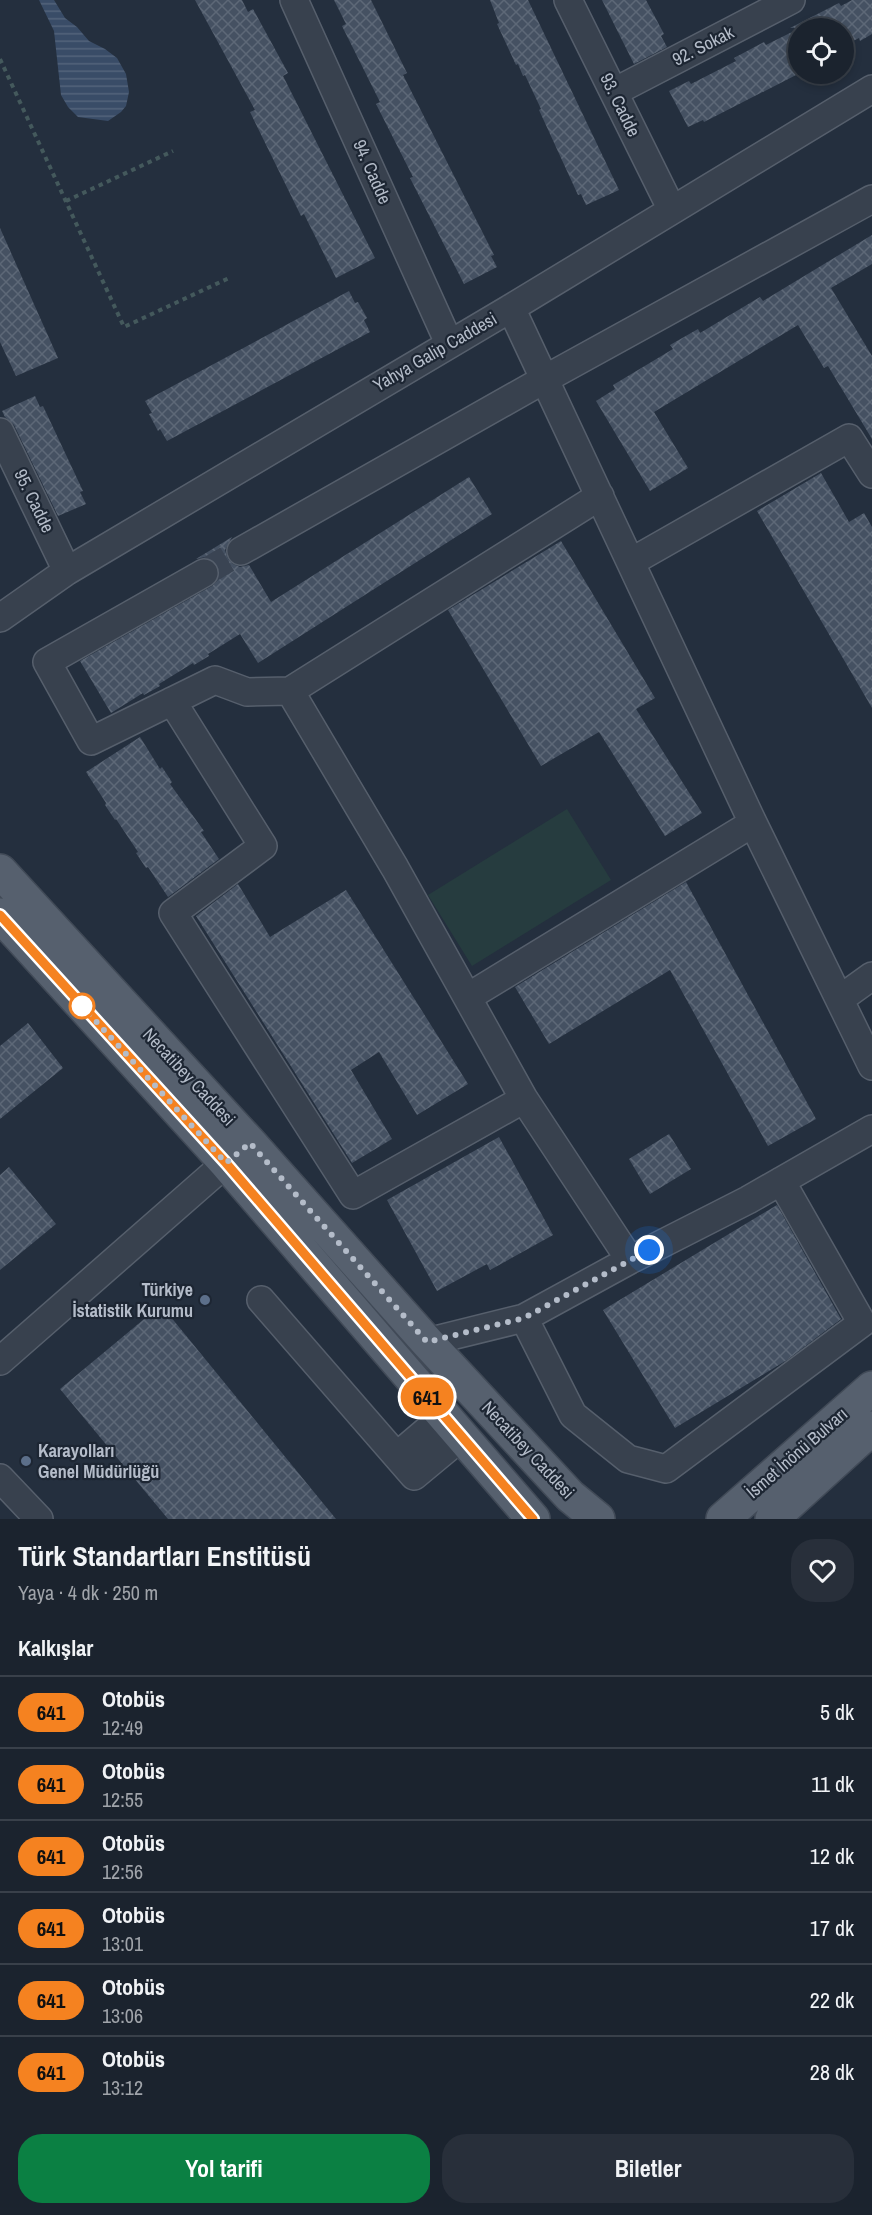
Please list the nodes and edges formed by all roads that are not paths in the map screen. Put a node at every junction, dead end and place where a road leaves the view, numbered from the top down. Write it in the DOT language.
graph roads {
  1 [pos="294,0"];
  2 [pos="568,0"];
  3 [pos="792,0"];
  4 [pos="872,89"];
  5 [pos="614,92"];
  6 [pos="872,199"];
  7 [pos="672,210"];
  8 [pos="511,308"];
  9 [pos="450,343"];
  10 [pos="545,379"];
  11 [pos="0,432"];
  12 [pos="872,474"];
  13 [pos="600,496"];
  14 [pos="241,552"];
  15 [pos="631,562"];
  16 [pos="67,571"];
  17 [pos="204,573"];
  18 [pos="0,618"];
  19 [pos="290,691"];
  20 [pos="172,701"];
  21 [pos="753,823"];
  22 [pos="0,871"];
  23 [pos="0,915"];
  24 [pos="872,976"];
  25 [pos="468,997"];
  26 [pos="840,999"];
  27 [pos="872,1066"];
  28 [pos="524,1099"];
  29 [pos="872,1129"];
  30 [pos="238,1153"];
  31 [pos="781,1181"];
  32 [pos="630,1260"];
  33 [pos="261,1300"];
  34 [pos="524,1318"];
  35 [pos="427,1342"];
  36 [pos="0,1361"];
  37 [pos="872,1388"];
  38 [pos="453,1427"];
  39 [pos="872,1428"];
  40 [pos="397,1456"];
  41 [pos="0,1478"];
  42 [pos="39,1519"];
  43 [pos="532,1519"];
  44 [pos="598,1519"];
  45 [pos="723,1519"];
  46 [pos="772,1519"];
  1 -- 9 [label="street, 94. Cadde"];
  2 -- 5 [label="street, 93. Cadde"];
  3 -- 5 [label="street, 92. Sokak"];
  4 -- 7 [label="street, Yahya Galip Caddesi"];
  5 -- 7 [label="street, 93. Cadde"];
  6 -- 10 [label="street"];
  7 -- 8 [label="street, Yahya Galip Caddesi"];
  8 -- 9 [label="street, Yahya Galip Caddesi"];
  8 -- 10 [label="street"];
  9 -- 16 [label="street, Yahya Galip Caddesi"];
  10 -- 13 [label="street"];
  10 -- 14 [label="street"];
  11 -- 16 [label="street, 95. Cadde"];
  12 -- 15 [label="street"];
  13 -- 15 [label="street"];
  13 -- 19 [label="street"];
  15 -- 21 [label="street"];
  16 -- 18 [label="street, Yahya Galip Caddesi"];
  17 -- 20 [label="street"];
  19 -- 20 [label="street"];
  19 -- 25 [label="street"];
  20 -- 28 [label="street"];
  21 -- 25 [label="street"];
  21 -- 26 [label="street"];
  22 -- 30 [label="main road, Necatibey Caddesi"];
  23 -- 30 [label="main road, Necatibey Caddesi"];
  24 -- 26 [label="street"];
  25 -- 28 [label="street"];
  26 -- 27 [label="street"];
  28 -- 32 [label="street"];
  29 -- 31 [label="street"];
  30 -- 35 [label="main road, Necatibey Caddesi"];
  30 -- 36 [label="street"];
  30 -- 38 [label="main road, Necatibey Caddesi"];
  31 -- 32 [label="street"];
  31 -- 34 [label="street"];
  32 -- 34 [label="street"];
  33 -- 40 [label="street"];
  34 -- 35 [label="street"];
  35 -- 44 [label="main road, Necatibey Caddesi"];
  37 -- 45 [label="main road, İsmet İnönü Bulvarı"];
  38 -- 40 [label="street"];
  38 -- 40 [label="street"];
  38 -- 43 [label="main road, Necatibey Caddesi"];
  39 -- 46 [label="main road, İsmet İnönü Bulvarı"];
  41 -- 42 [label="street"];
}
